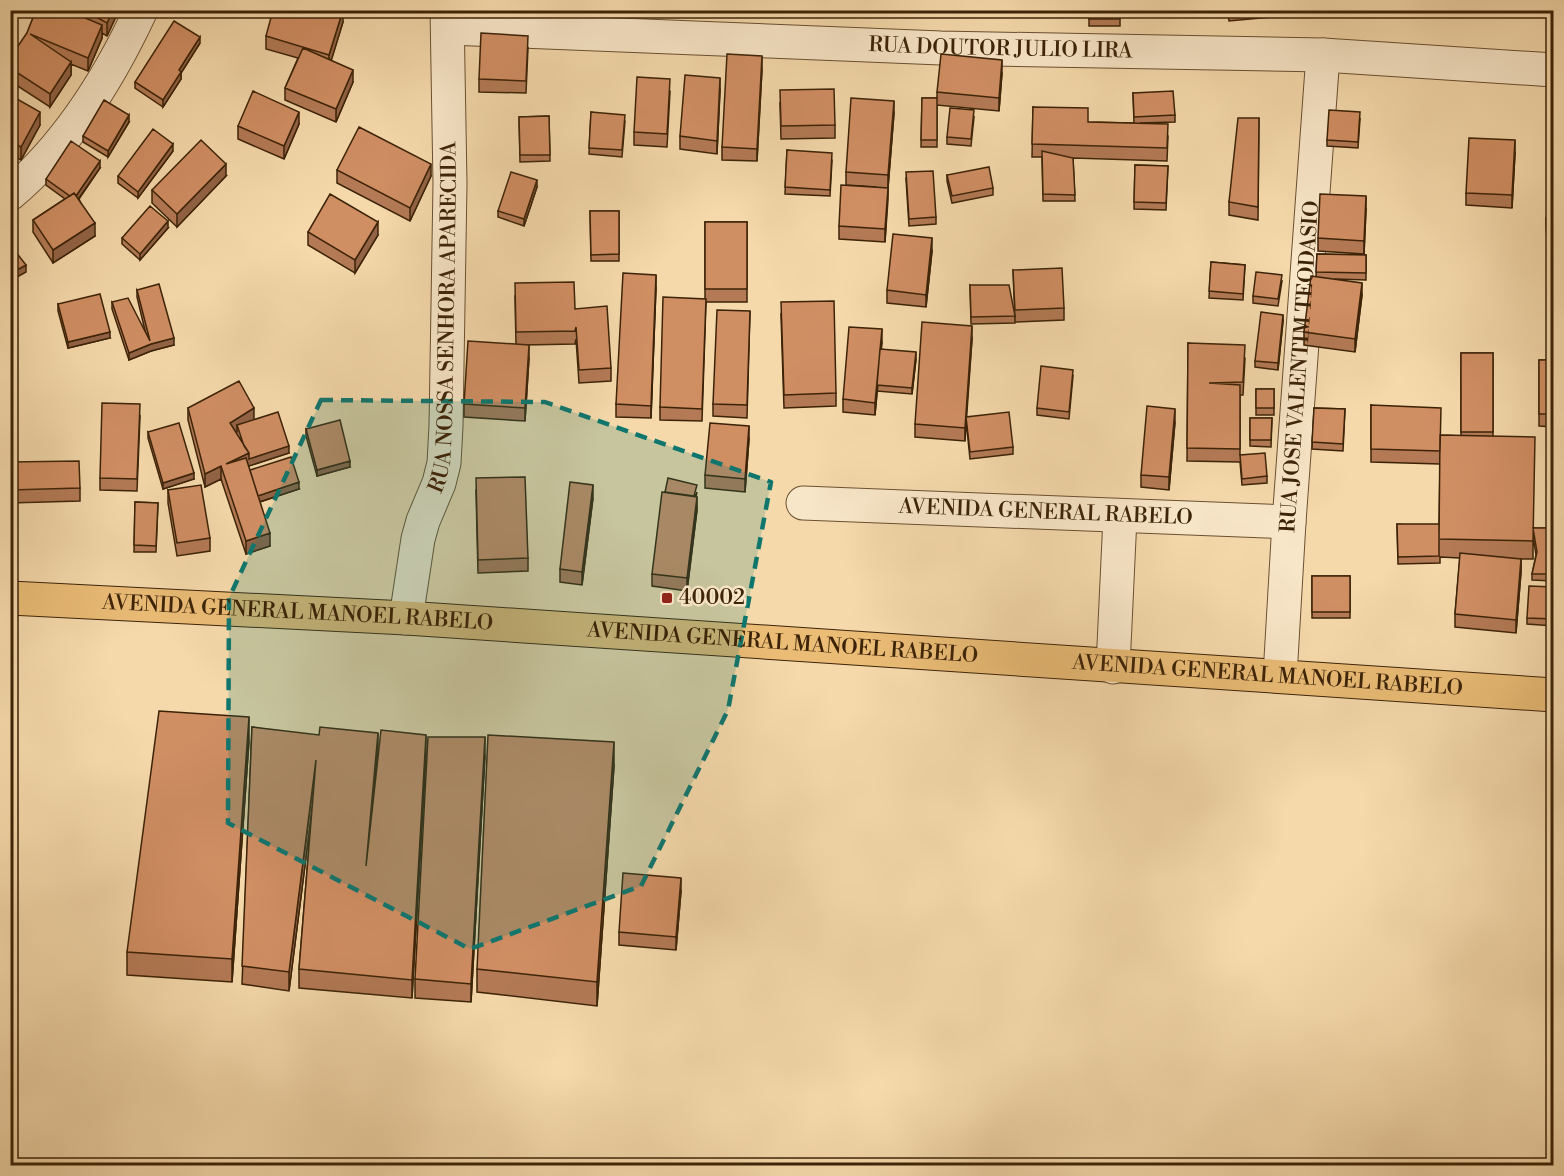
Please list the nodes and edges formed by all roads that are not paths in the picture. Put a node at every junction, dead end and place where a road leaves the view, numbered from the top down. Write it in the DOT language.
graph roads {
  1 [pos="141,10"];
  2 [pos="448,19"];
  3 [pos="593,22"];
  4 [pos="1323,55"];
  5 [pos="1554,70"];
  6 [pos="10,195"];
  7 [pos="803,503"];
  8 [pos="1120,517"];
  9 [pos="1289,522"];
  10 [pos="10,598"];
  11 [pos="406,618"];
  12 [pos="1113,667"];
  13 [pos="1280,676"];
  14 [pos="1554,695"];
  1 -- 6 [label="street"];
  2 -- 3 [label="street, RUA DOUTOR JULIO LIRA"];
  2 -- 11 [label="street, RUA NOSSA SENHORA APARECIDA"];
  3 -- 4 [label="street, RUA DOUTOR JULIO LIRA"];
  4 -- 5 [label="street, RUA DOUTOR JULIO LIRA"];
  4 -- 9 [label="street, RUA JOSE VALENTIM TEODASIO"];
  7 -- 8 [label="street, AVENIDA GENERAL RABELO"];
  8 -- 9 [label="street, AVENIDA GENERAL RABELO"];
  8 -- 12 [label="street"];
  9 -- 13 [label="street, RUA JOSE VALENTIM TEODASIO"];
  10 -- 11 [label="main road, AVENIDA GENERAL MANOEL RABELO"];
  11 -- 12 [label="main road, AVENIDA GENERAL MANOEL RABELO"];
  12 -- 13 [label="main road, AVENIDA GENERAL MANOEL RABELO"];
  13 -- 14 [label="main road, AVENIDA GENERAL MANOEL RABELO"];
}
